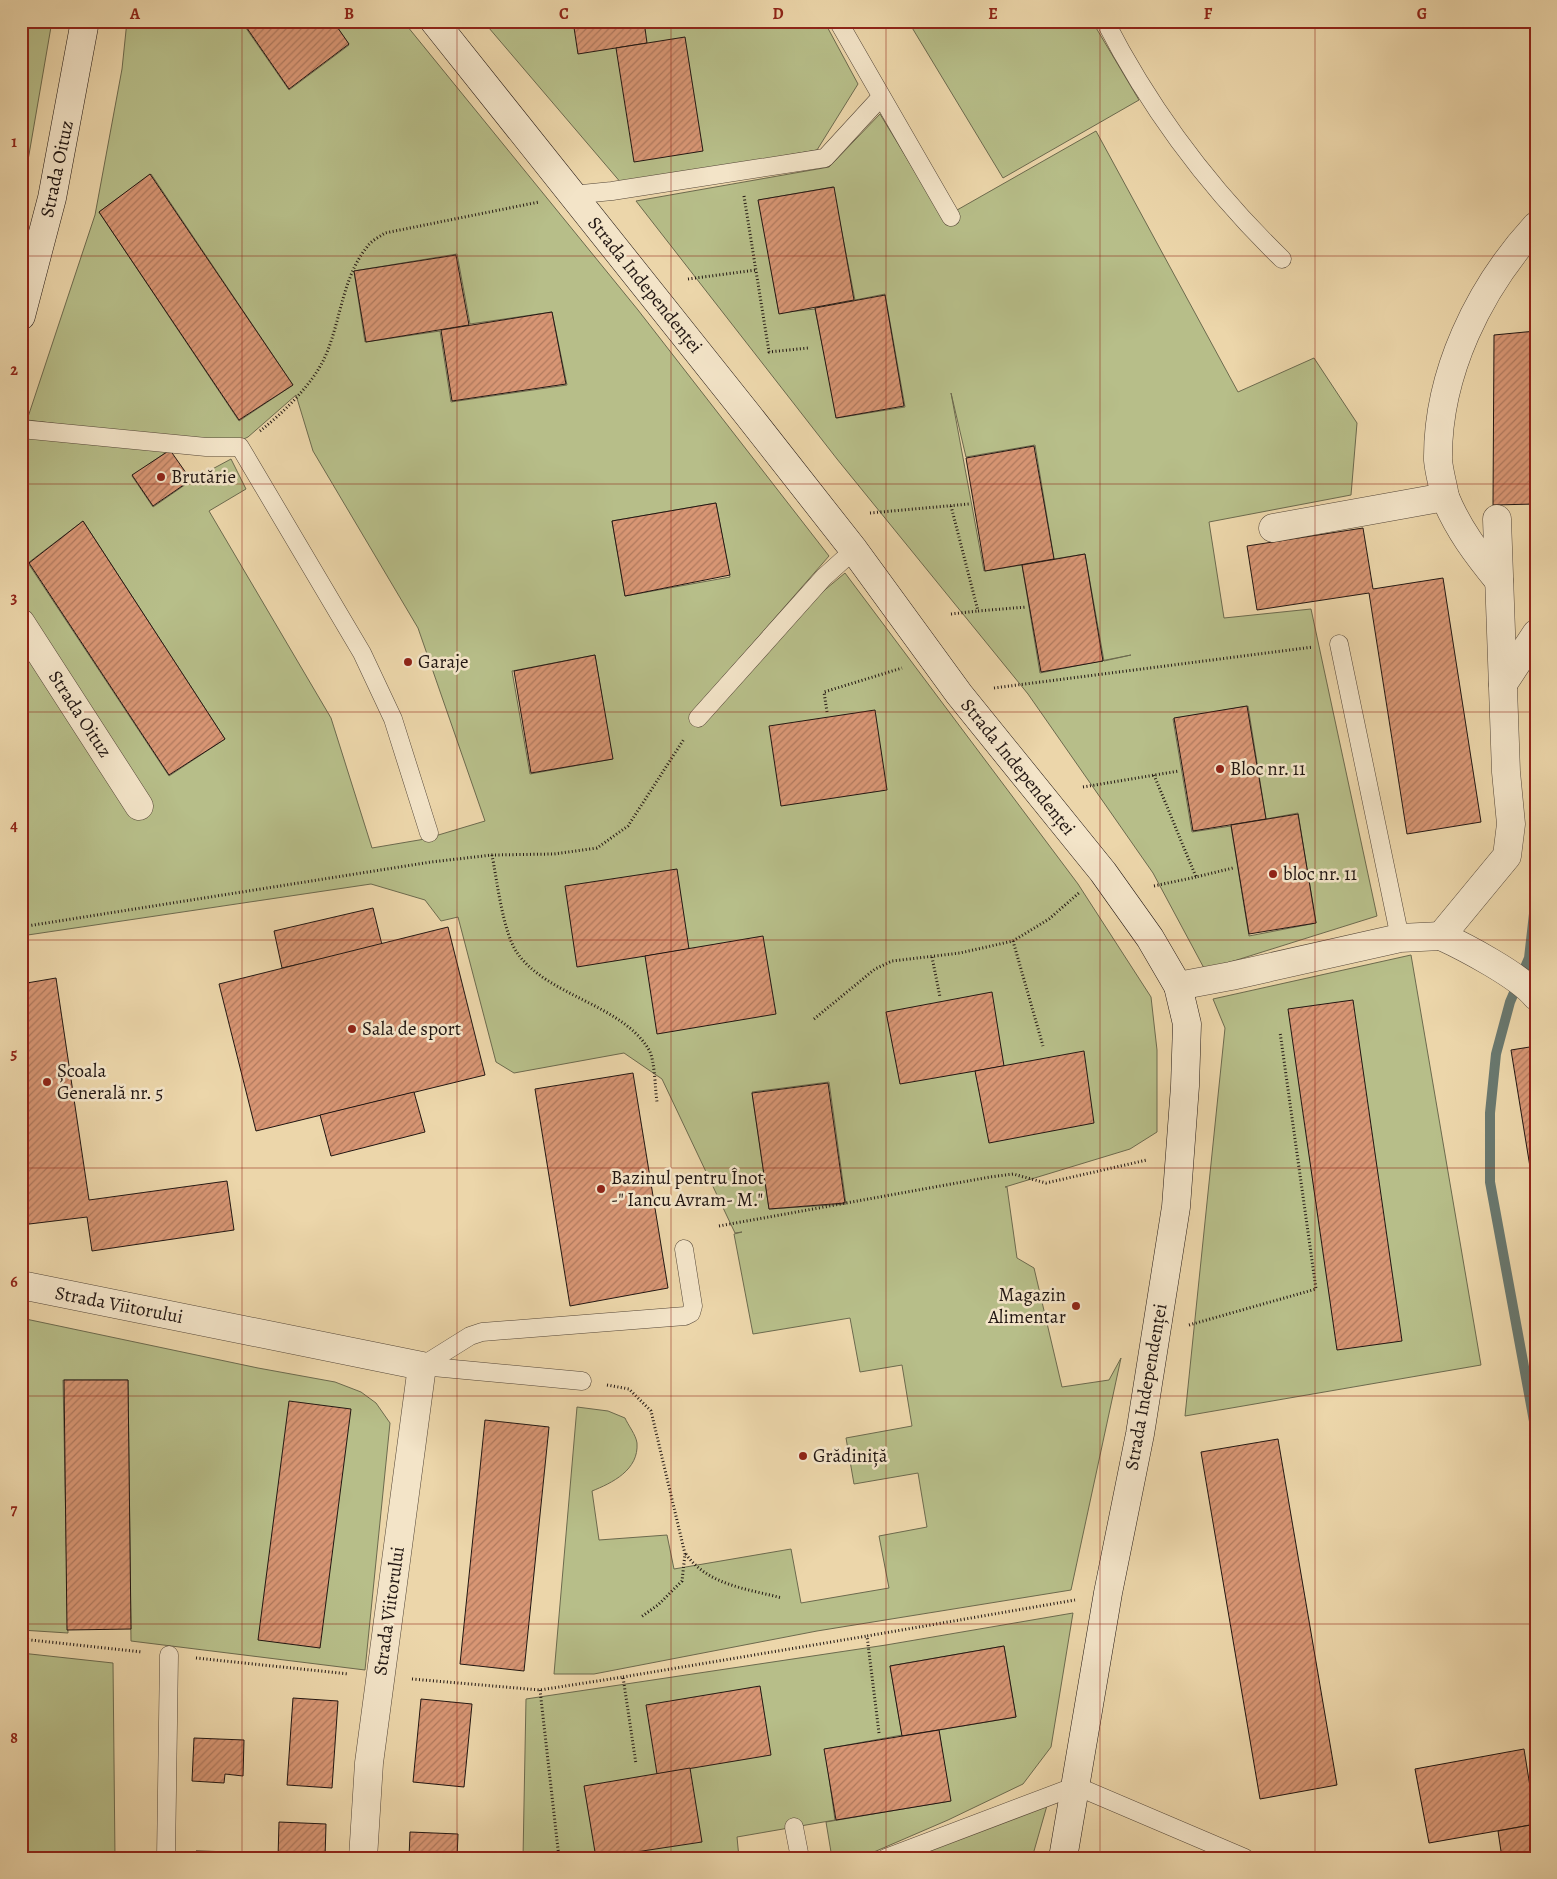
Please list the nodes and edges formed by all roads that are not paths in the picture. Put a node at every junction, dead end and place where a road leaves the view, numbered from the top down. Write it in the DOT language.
graph roads {
  1 [pos="85,21"];
  2 [pos="434,21"];
  3 [pos="838,21"];
  4 [pos="1105,21"];
  5 [pos="881,97"];
  6 [pos="572,195"];
  7 [pos="951,217"];
  8 [pos="1536,226"];
  9 [pos="1282,258"];
  10 [pos="21,316"];
  11 [pos="21,429"];
  12 [pos="1445,497"];
  13 [pos="1497,519"];
  14 [pos="1273,528"];
  15 [pos="854,550"];
  16 [pos="1499,581"];
  17 [pos="21,623"];
  18 [pos="1536,634"];
  19 [pos="1340,644"];
  20 [pos="1503,684"];
  21 [pos="698,718"];
  22 [pos="139,806"];
  23 [pos="429,833"];
  24 [pos="1441,936"];
  25 [pos="1400,938"];
  26 [pos="1178,986"];
  27 [pos="1534,994"];
  28 [pos="684,1249"];
  29 [pos="21,1285"];
  30 [pos="422,1366"];
  31 [pos="582,1381"];
  32 [pos="169,1655"];
  33 [pos="1076,1786"];
  34 [pos="794,1827"];
  35 [pos="166,1858"];
  36 [pos="363,1858"];
  37 [pos="800,1858"];
  38 [pos="886,1858"];
  39 [pos="1063,1858"];
  40 [pos="1245,1858"];
  1 -- 10 [label="street, Strada Oituz"];
  2 -- 6 [label="street, Strada Independenței"];
  3 -- 5 [label="lane"];
  4 -- 9 [label="lane"];
  5 -- 6 [label="lane"];
  5 -- 7 [label="lane"];
  6 -- 15 [label="street, Strada Independenței"];
  8 -- 12 [label="street"];
  11 -- 23 [label="lane"];
  12 -- 14 [label="street"];
  12 -- 16 [label="street"];
  13 -- 16 [label="street"];
  15 -- 21 [label="lane"];
  15 -- 26 [label="street, Strada Independenței"];
  16 -- 20 [label="street"];
  17 -- 22 [label="street, Strada Oituz"];
  18 -- 20 [label="street"];
  19 -- 25 [label="lane"];
  20 -- 24 [label="street"];
  24 -- 25 [label="street"];
  24 -- 27 [label="street"];
  25 -- 26 [label="street"];
  26 -- 33 [label="street, Strada Independenței"];
  28 -- 30 [label="lane"];
  29 -- 30 [label="street, Strada Viitorului"];
  30 -- 31 [label="lane, Strada Viitorului"];
  30 -- 36 [label="street, Strada Viitorului"];
  32 -- 35 [label="lane"];
  33 -- 38 [label="lane"];
  33 -- 39 [label="street, Strada Independenței"];
  33 -- 40 [label="lane"];
  34 -- 37 [label="lane"];
}
